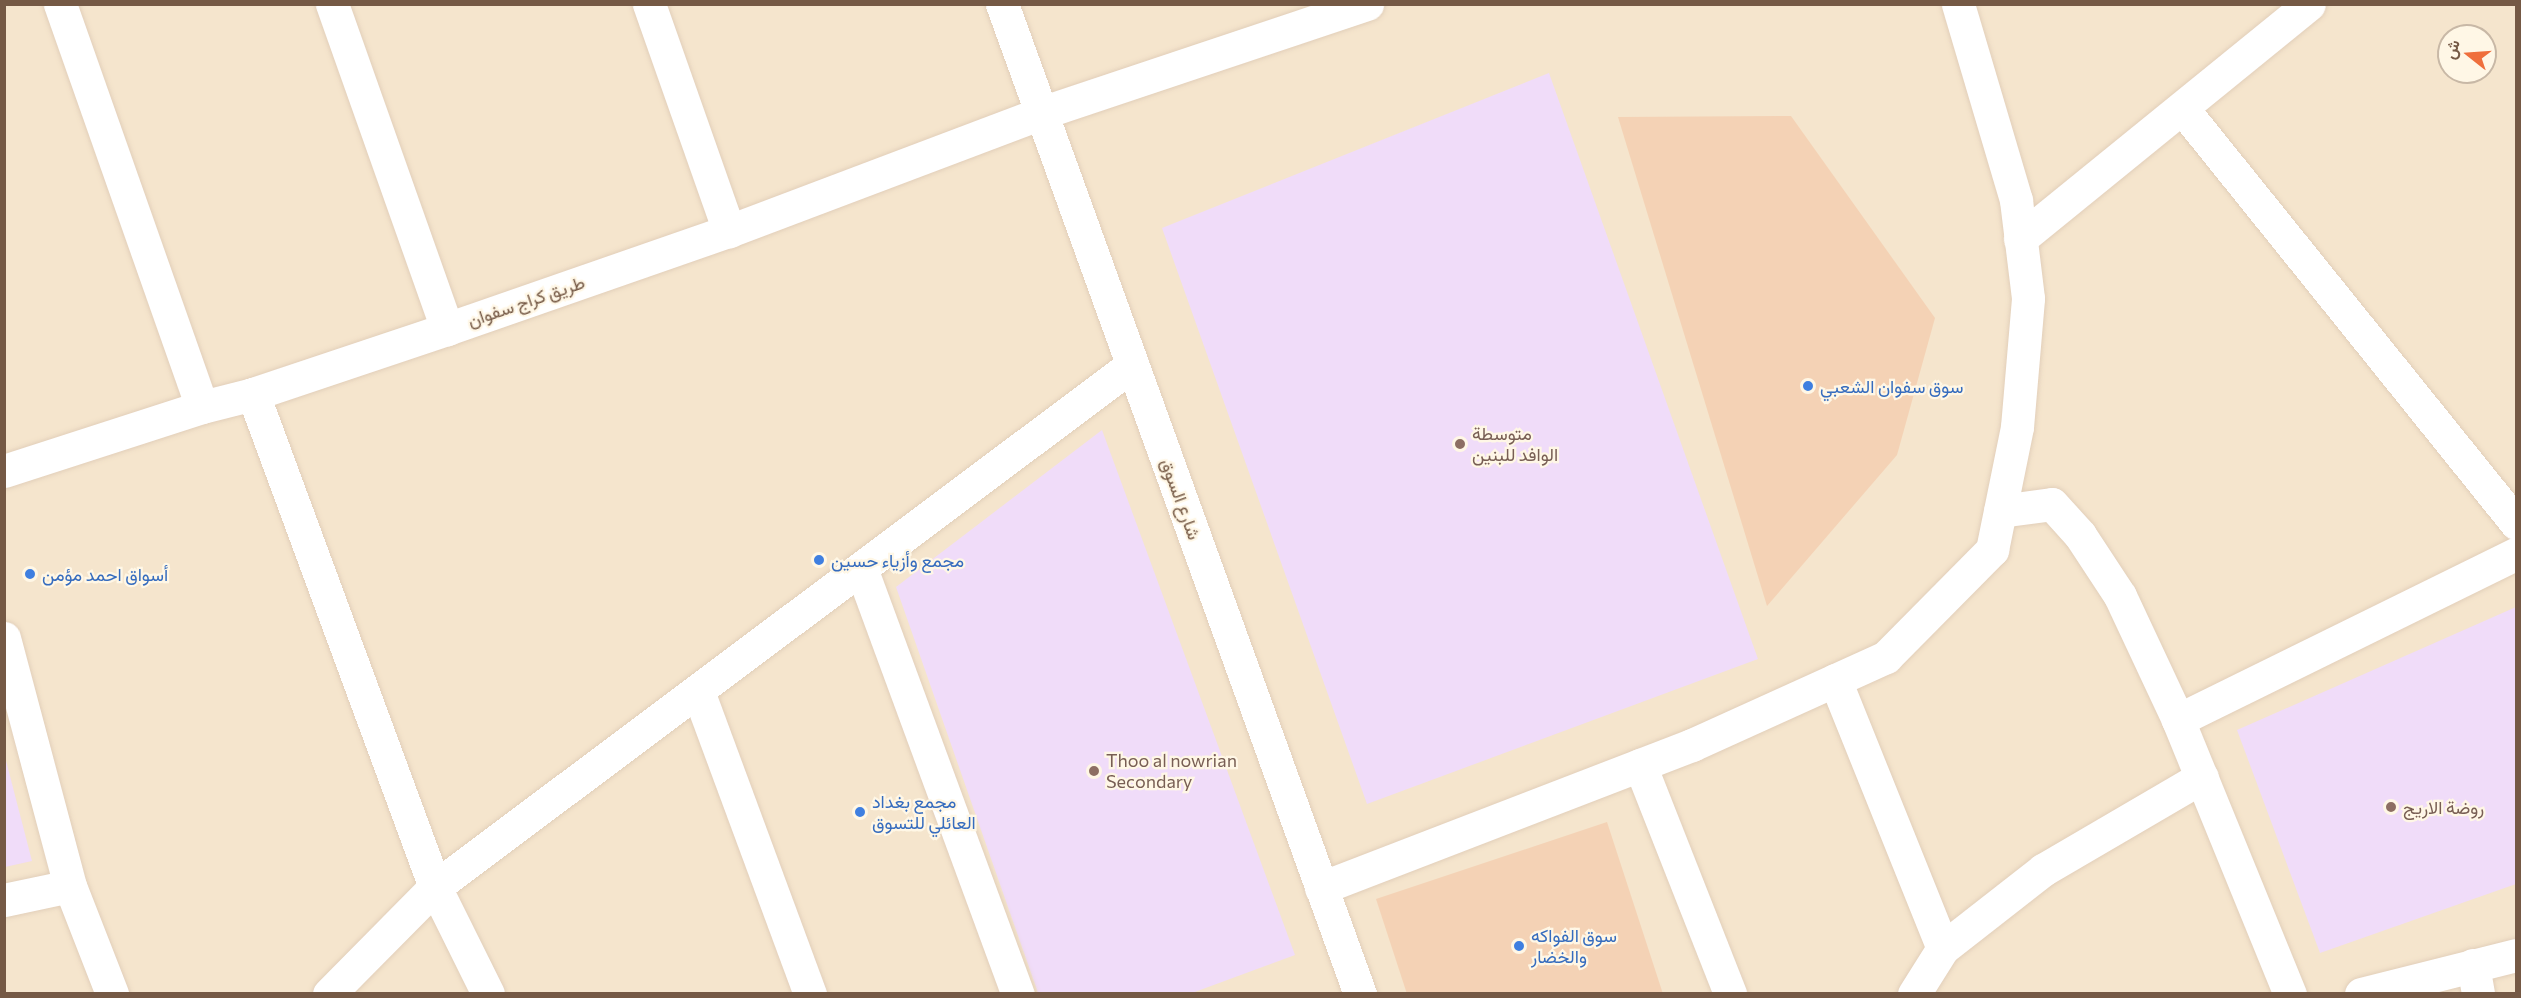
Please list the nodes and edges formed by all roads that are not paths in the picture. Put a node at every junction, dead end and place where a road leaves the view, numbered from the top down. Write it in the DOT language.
graph roads {
  1 [pos="60,4"];
  2 [pos="332,4"];
  3 [pos="649,4"];
  4 [pos="1002,4"];
  5 [pos="1367,4"];
  6 [pos="1958,4"];
  7 [pos="2309,4"];
  8 [pos="2182,108"];
  9 [pos="1041,113"];
  10 [pos="729,231"];
  11 [pos="2020,239"];
  12 [pos="447,329"];
  13 [pos="1132,365"];
  14 [pos="253,394"];
  15 [pos="202,407"];
  16 [pos="4,471"];
  17 [pos="2000,511"];
  18 [pos="2517,523"];
  19 [pos="2517,554"];
  20 [pos="862,571"];
  21 [pos="4,638"];
  22 [pos="1835,680"];
  23 [pos="699,694"];
  24 [pos="2178,720"];
  25 [pos="1640,765"];
  26 [pos="2202,777"];
  27 [pos="70,886"];
  28 [pos="435,887"];
  29 [pos="1321,888"];
  30 [pos="4,900"];
  31 [pos="1943,948"];
  32 [pos="2517,955"];
  33 [pos="2476,979"];
  34 [pos="112,993"];
  35 [pos="329,993"];
  36 [pos="488,993"];
  37 [pos="810,993"];
  38 [pos="1018,993"];
  39 [pos="1360,993"];
  40 [pos="1730,993"];
  41 [pos="1914,993"];
  42 [pos="2290,993"];
  43 [pos="2361,993"];
  1 -- 15 [label="street"];
  2 -- 12 [label="street"];
  3 -- 10 [label="street"];
  4 -- 9 [label="street, شارع السوق"];
  5 -- 9 [label="street, طريق كراج سفوان"];
  6 -- 11 [label="street"];
  7 -- 8 [label="street"];
  8 -- 11 [label="street"];
  8 -- 18 [label="street"];
  9 -- 10 [label="street, طريق كراج سفوان"];
  9 -- 13 [label="street, شارع السوق"];
  10 -- 12 [label="street, طريق كراج سفوان"];
  11 -- 17 [label="street"];
  12 -- 14 [label="street, طريق كراج سفوان"];
  13 -- 20 [label="street"];
  13 -- 29 [label="street, شارع السوق"];
  14 -- 15 [label="street, طريق كراج سفوان"];
  14 -- 28 [label="street"];
  15 -- 16 [label="street, طريق كراج سفوان"];
  17 -- 22 [label="street"];
  17 -- 24 [label="street"];
  19 -- 24 [label="street"];
  20 -- 23 [label="street"];
  20 -- 38 [label="street"];
  21 -- 27 [label="street"];
  22 -- 25 [label="street"];
  22 -- 31 [label="street"];
  23 -- 28 [label="street"];
  23 -- 37 [label="street"];
  24 -- 26 [label="street"];
  25 -- 29 [label="street"];
  25 -- 40 [label="street"];
  26 -- 31 [label="street"];
  26 -- 42 [label="street"];
  27 -- 30 [label="street"];
  27 -- 34 [label="street"];
  28 -- 35 [label="street"];
  28 -- 36 [label="street"];
  29 -- 39 [label="street, شارع السوق"];
  31 -- 41 [label="street"];
  32 -- 33 [label="street"];
  33 -- 43 [label="street"];
}
